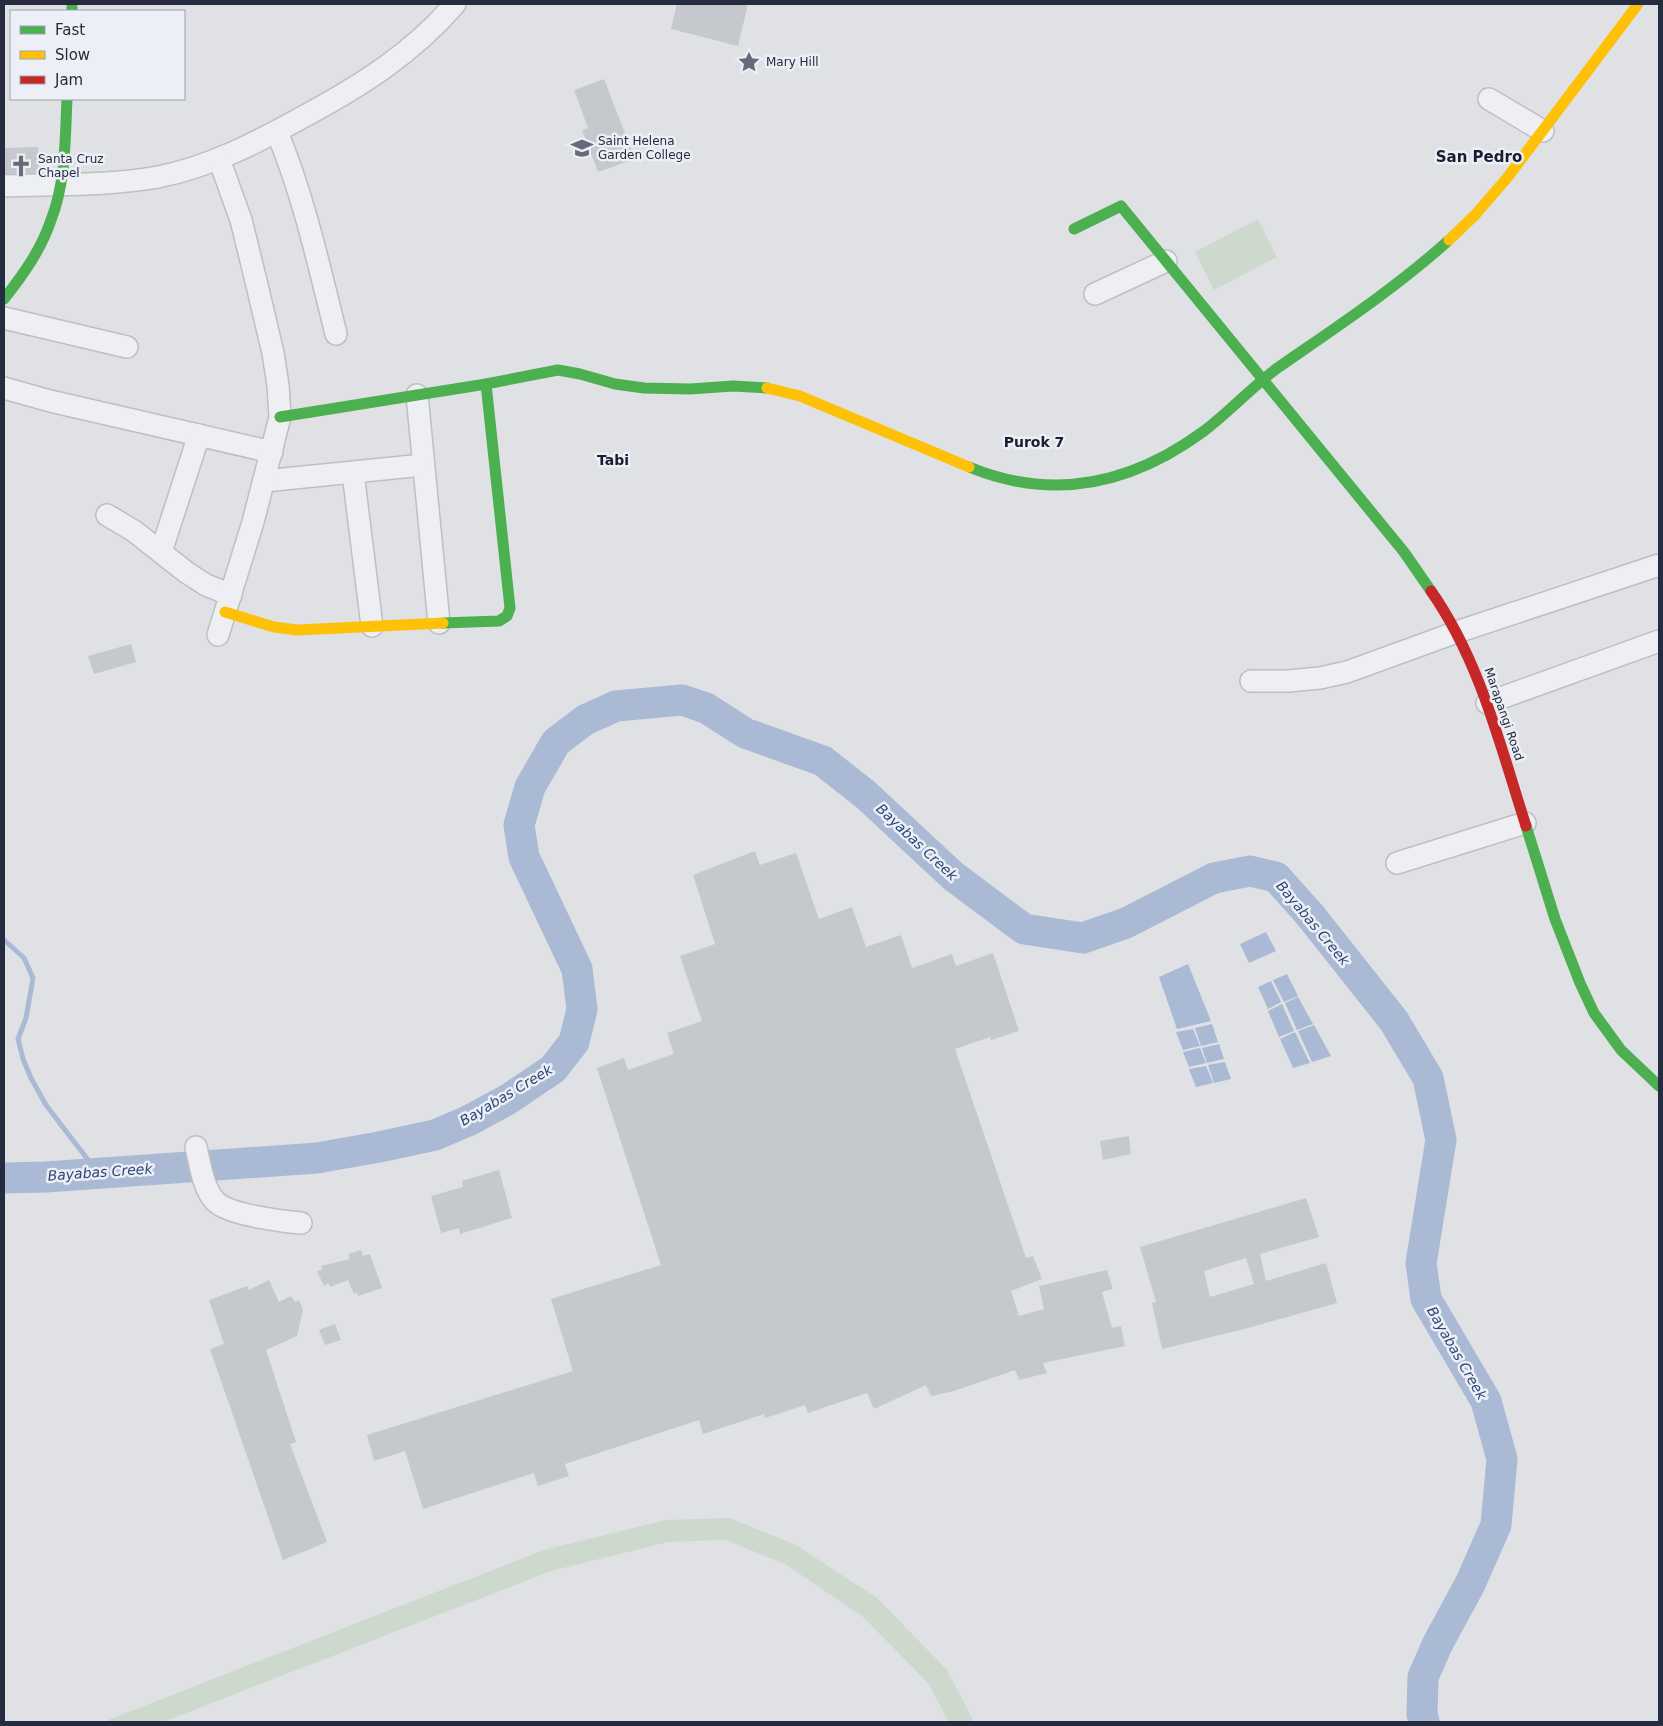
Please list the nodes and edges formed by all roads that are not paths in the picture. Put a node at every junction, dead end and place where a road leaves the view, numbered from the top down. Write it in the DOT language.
graph roads {
  1 [pos="455,4"];
  2 [pos="1638,4"];
  3 [pos="1488,99"];
  4 [pos="67,100"];
  5 [pos="1543,131"];
  6 [pos="277,132"];
  7 [pos="219,159"];
  8 [pos="61,184"];
  9 [pos="4,186"];
  10 [pos="1074,229"];
  11 [pos="1166,260"];
  12 [pos="1095,294"];
  13 [pos="4,300"];
  14 [pos="4,318"];
  15 [pos="336,334"];
  16 [pos="127,347"];
  17 [pos="1263,380"];
  18 [pos="486,384"];
  19 [pos="4,388"];
  20 [pos="417,395"];
  21 [pos="280,417"];
  22 [pos="199,435"];
  23 [pos="272,452"];
  24 [pos="423,465"];
  25 [pos="353,473"];
  26 [pos="264,481"];
  27 [pos="107,515"];
  28 [pos="161,552"];
  29 [pos="1659,565"];
  30 [pos="228,604"];
  31 [pos="439,623"];
  32 [pos="372,626"];
  33 [pos="1457,632"];
  34 [pos="218,635"];
  35 [pos="1659,641"];
  36 [pos="1251,681"];
  37 [pos="1487,703"];
  38 [pos="1525,823"];
  39 [pos="1398,863"];
  40 [pos="1659,1086"];
  41 [pos="196,1147"];
  42 [pos="301,1223"];
  1 -- 6 [label="street"];
  2 -- 5 [label="street"];
  3 -- 5 [label="street"];
  4 -- 8 [label="street"];
  5 -- 17 [label="street"];
  6 -- 7 [label="street"];
  6 -- 15 [label="street"];
  7 -- 8 [label="street"];
  7 -- 21 [label="street"];
  8 -- 9 [label="street"];
  8 -- 13 [label="street"];
  10 -- 11 [label="street, Marapangi Road"];
  11 -- 12 [label="street"];
  11 -- 17 [label="street, Marapangi Road"];
  14 -- 16 [label="street"];
  17 -- 18 [label="street"];
  17 -- 33 [label="street, Marapangi Road"];
  18 -- 20 [label="street"];
  18 -- 31 [label="street"];
  19 -- 22 [label="street"];
  20 -- 21 [label="street"];
  20 -- 24 [label="street"];
  21 -- 23 [label="street"];
  22 -- 23 [label="street"];
  22 -- 28 [label="street"];
  23 -- 26 [label="street"];
  24 -- 25 [label="street"];
  24 -- 31 [label="street"];
  25 -- 26 [label="street"];
  25 -- 32 [label="street"];
  26 -- 30 [label="street"];
  27 -- 28 [label="street"];
  28 -- 30 [label="street"];
  29 -- 33 [label="street"];
  30 -- 32 [label="street"];
  30 -- 34 [label="street"];
  31 -- 32 [label="street"];
  33 -- 36 [label="street"];
  33 -- 37 [label="street, Marapangi Road"];
  35 -- 37 [label="street"];
  37 -- 38 [label="street, Marapangi Road"];
  38 -- 39 [label="street"];
  38 -- 40 [label="street, Marapangi Road"];
  41 -- 42 [label="street"];
}
